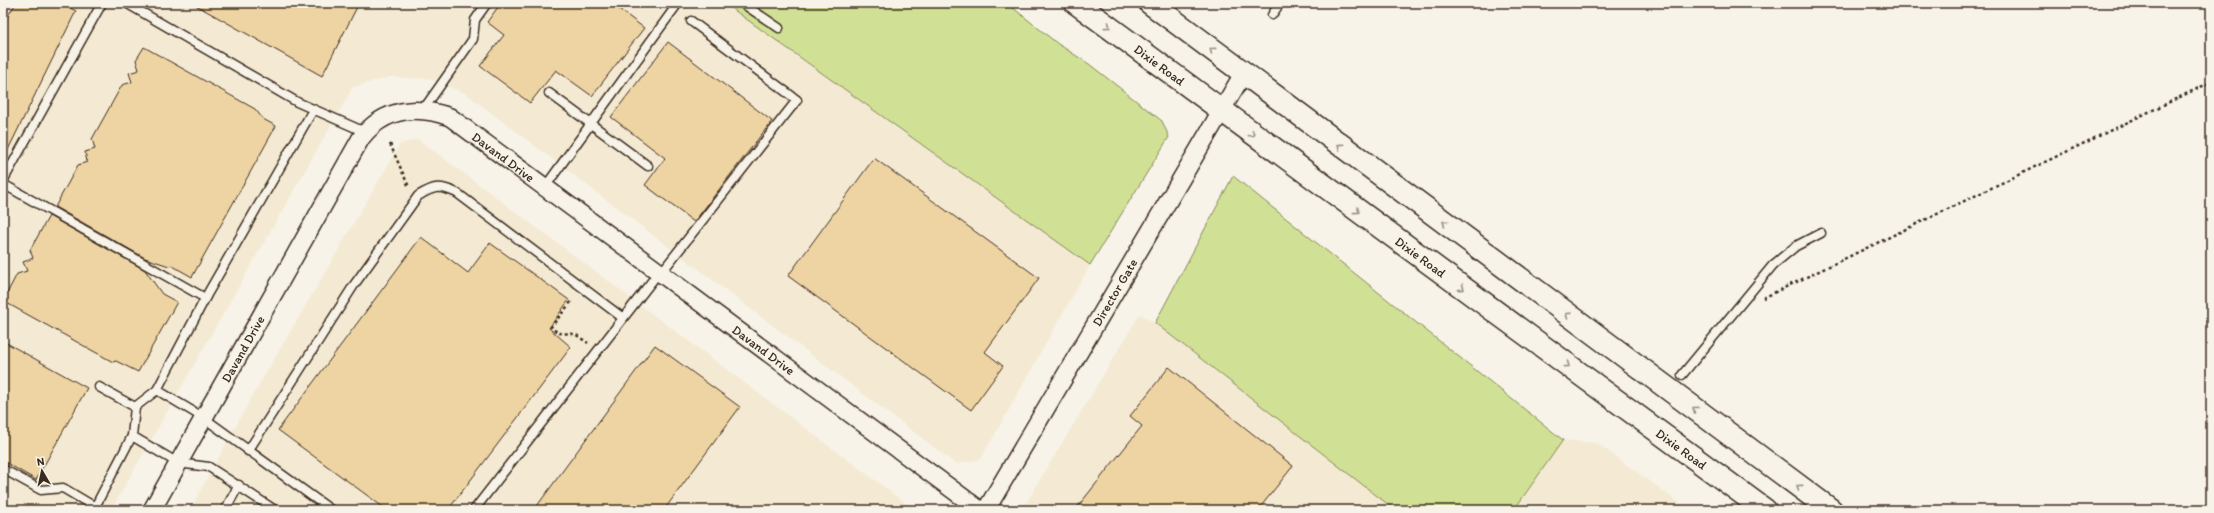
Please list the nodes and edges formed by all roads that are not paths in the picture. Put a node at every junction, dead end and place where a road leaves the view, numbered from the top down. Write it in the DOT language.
graph roads {
  1 [pos="102,3"];
  2 [pos="126,3"];
  3 [pos="487,3"];
  4 [pos="672,3"];
  5 [pos="742,3"];
  6 [pos="1076,3"];
  7 [pos="1150,3"];
  8 [pos="1280,3"];
  9 [pos="1272,15"];
  10 [pos="691,21"];
  11 [pos="779,28"];
  12 [pos="1244,74"];
  13 [pos="549,93"];
  14 [pos="313,110"];
  15 [pos="423,110"];
  16 [pos="1221,111"];
  17 [pos="591,124"];
  18 [pos="365,132"];
  19 [pos="648,166"];
  20 [pos="3,183"];
  21 [pos="545,187"];
  22 [pos="1821,233"];
  23 [pos="660,272"];
  24 [pos="205,298"];
  25 [pos="623,318"];
  26 [pos="1682,375"];
  27 [pos="99,387"];
  28 [pos="157,390"];
  29 [pos="135,407"];
  30 [pos="204,418"];
  31 [pos="132,436"];
  32 [pos="248,451"];
  33 [pos="178,463"];
  34 [pos="3,469"];
  35 [pos="239,485"];
  36 [pos="98,508"];
  37 [pos="152,510"];
  38 [pos="225,510"];
  39 [pos="275,510"];
  40 [pos="332,510"];
  41 [pos="474,510"];
  42 [pos="980,510"];
  43 [pos="986,510"];
  44 [pos="1765,510"];
  45 [pos="1830,510"];
  1 -- 20 [label="lane"];
  2 -- 14 [label="lane"];
  3 -- 15 [label="lane"];
  4 -- 17 [label="lane"];
  5 -- 11 [label="lane"];
  6 -- 16 [label="main road, Dixie Road, one-way"];
  12 -- 7 [label="main road, one-way"];
  8 -- 9 [label="lane"];
  10 -- 23 [label="lane"];
  12 -- 16 [label="street, Director Gate"];
  45 -- 12 [label="main road, one-way"];
  13 -- 17 [label="lane"];
  14 -- 18 [label="lane"];
  14 -- 24 [label="lane"];
  15 -- 18 [label="street, Davand Drive"];
  15 -- 21 [label="street, Davand Drive"];
  16 -- 43 [label="street, Director Gate"];
  16 -- 44 [label="main road, Dixie Road, one-way"];
  17 -- 19 [label="lane"];
  17 -- 21 [label="lane"];
  18 -- 30 [label="street, Davand Drive"];
  20 -- 24 [label="lane"];
  21 -- 23 [label="street, Davand Drive"];
  22 -- 26 [label="lane"];
  23 -- 25 [label="lane"];
  23 -- 42 [label="street, Davand Drive"];
  24 -- 28 [label="lane"];
  25 -- 32 [label="lane"];
  25 -- 41 [label="lane"];
  27 -- 29 [label="lane"];
  28 -- 29 [label="lane"];
  28 -- 30 [label="lane"];
  29 -- 31 [label="lane"];
  30 -- 32 [label="lane"];
  30 -- 33 [label="street, Davand Drive"];
  31 -- 33 [label="lane"];
  31 -- 36 [label="lane"];
  32 -- 40 [label="lane"];
  33 -- 35 [label="lane"];
  33 -- 37 [label="street, Davand Drive"];
  34 -- 36 [label="lane"];
  35 -- 38 [label="lane"];
  35 -- 39 [label="lane"];
}
